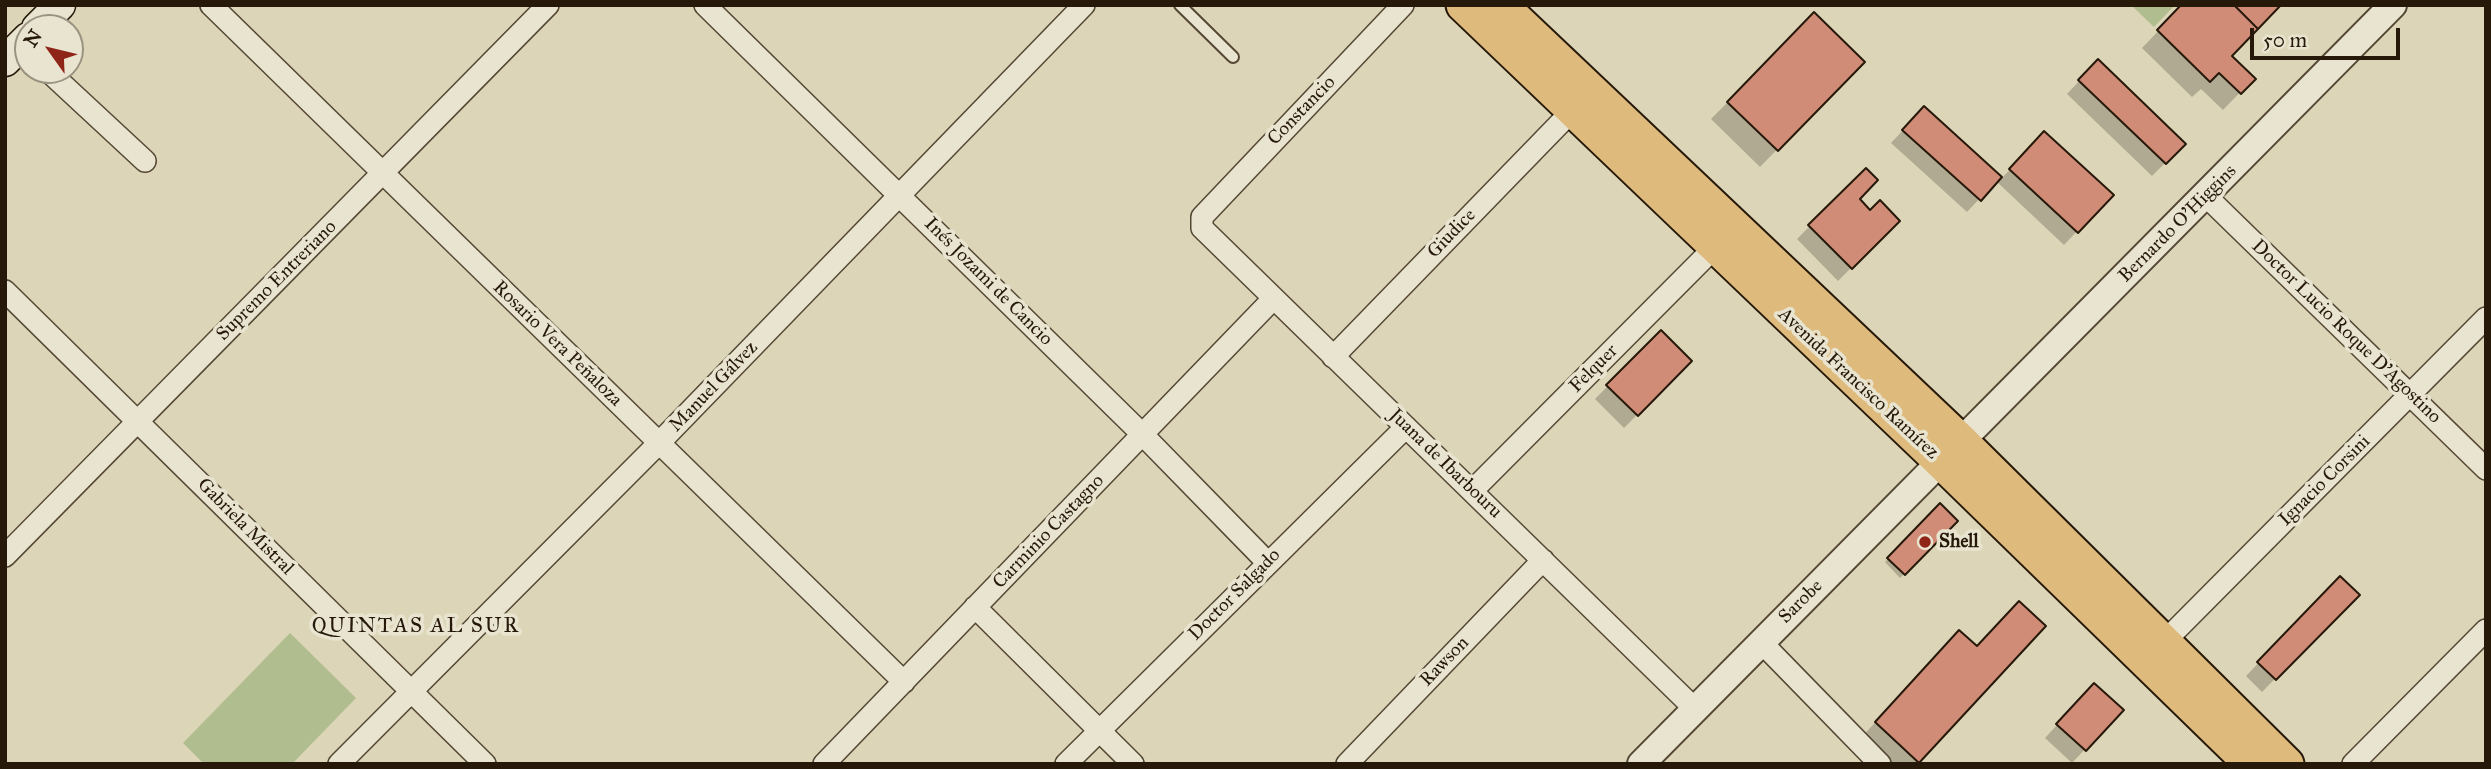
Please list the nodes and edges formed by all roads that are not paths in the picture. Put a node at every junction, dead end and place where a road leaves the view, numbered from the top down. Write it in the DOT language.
graph roads {
  1 [pos="211,5"];
  2 [pos="548,5"];
  3 [pos="705,5"];
  4 [pos="1084,5"];
  5 [pos="1180,5"];
  6 [pos="1403,5"];
  7 [pos="1463,5"];
  8 [pos="1501,5"];
  9 [pos="2393,5"];
  10 [pos="1233,57"];
  11 [pos="62,84"];
  12 [pos="1571,112"];
  13 [pos="145,161"];
  14 [pos="382,174"];
  15 [pos="900,195"];
  16 [pos="2206,196"];
  17 [pos="1202,217"];
  18 [pos="1714,248"];
  19 [pos="5,291"];
  20 [pos="1272,300"];
  21 [pos="2486,318"];
  22 [pos="1333,357"];
  23 [pos="2411,394"];
  24 [pos="138,422"];
  25 [pos="1406,427"];
  26 [pos="1143,435"];
  27 [pos="659,443"];
  28 [pos="1950,450"];
  29 [pos="2486,469"];
  30 [pos="1473,490"];
  31 [pos="5,556"];
  32 [pos="1544,560"];
  33 [pos="1267,562"];
  34 [pos="975,607"];
  35 [pos="2486,630"];
  36 [pos="1761,642"];
  37 [pos="2163,643"];
  38 [pos="904,682"];
  39 [pos="411,690"];
  40 [pos="1695,709"];
  41 [pos="1100,731"];
  42 [pos="2241,760"];
  43 [pos="339,764"];
  44 [pos="485,764"];
  45 [pos="824,764"];
  46 [pos="1066,764"];
  47 [pos="1133,764"];
  48 [pos="1347,764"];
  49 [pos="1641,764"];
  50 [pos="1880,764"];
  51 [pos="2287,764"];
  52 [pos="2353,764"];
  1 -- 14 [label="street, Rosario Vera Peñaloza"];
  2 -- 14 [label="street, Supremo Entreriano"];
  3 -- 15 [label="street, Inés Jozami de Cancio"];
  4 -- 15 [label="street, Manuel Gálvez"];
  5 -- 10 [label="lane"];
  6 -- 17 [label="street, Constancio"];
  7 -- 12 [label="main road, Avenida Francisco Ramírez"];
  8 -- 28 [label="main road, Avenida Francisco Ramírez"];
  9 -- 16 [label="street, Bernardo O'Higgins"];
  11 -- 13 [label="street"];
  12 -- 18 [label="main road, Avenida Francisco Ramírez"];
  12 -- 22 [label="street, Giudice"];
  14 -- 24 [label="street, Supremo Entreriano"];
  14 -- 27 [label="street, Rosario Vera Peñaloza"];
  15 -- 26 [label="street, Inés Jozami de Cancio"];
  15 -- 27 [label="street, Manuel Gálvez"];
  16 -- 23 [label="street, Doctor Lucio Roque D’Agostino"];
  16 -- 28 [label="street, Bernardo O'Higgins"];
  17 -- 20 [label="street, Juana de Ibarbouru"];
  18 -- 28 [label="main road, Avenida Francisco Ramírez"];
  18 -- 30 [label="street, Felquer"];
  19 -- 24 [label="street, Gabriela Mistral"];
  20 -- 22 [label="street, Juana de Ibarbouru"];
  20 -- 26 [label="street, Carminio Castagno"];
  21 -- 23 [label="street, Ignacio Corsini"];
  22 -- 25 [label="street, Juana de Ibarbouru"];
  23 -- 29 [label="street, Doctor Lucio Roque D’Agostino"];
  23 -- 37 [label="street, Ignacio Corsini"];
  24 -- 31 [label="street, Supremo Entreriano"];
  24 -- 39 [label="street, Gabriela Mistral"];
  25 -- 30 [label="street, Juana de Ibarbouru"];
  25 -- 33 [label="street, Doctor Salgado"];
  26 -- 33 [label="street, Inés Jozami de Cancio"];
  26 -- 34 [label="street, Carminio Castagno"];
  27 -- 38 [label="street, Rosario Vera Peñaloza"];
  27 -- 39 [label="street, Manuel Gálvez"];
  28 -- 36 [label="street, Sarobe"];
  28 -- 37 [label="main road, Avenida Francisco Ramírez"];
  28 -- 42 [label="main road, Avenida Francisco Ramírez"];
  30 -- 32 [label="street, Juana de Ibarbouru"];
  32 -- 40 [label="street, Juana de Ibarbouru"];
  32 -- 48 [label="street, Rawson"];
  33 -- 41 [label="street, Doctor Salgado"];
  34 -- 38 [label="street, Carminio Castagno"];
  34 -- 41 [label="street"];
  35 -- 52 [label="street"];
  36 -- 40 [label="street, Sarobe"];
  36 -- 50 [label="street"];
  37 -- 51 [label="main road, Avenida Francisco Ramírez"];
  38 -- 45 [label="street, Carminio Castagno"];
  39 -- 43 [label="street, Manuel Gálvez"];
  39 -- 44 [label="street, Gabriela Mistral"];
  40 -- 49 [label="street, Sarobe"];
  41 -- 46 [label="street, Doctor Salgado"];
  41 -- 47 [label="street"];
}
